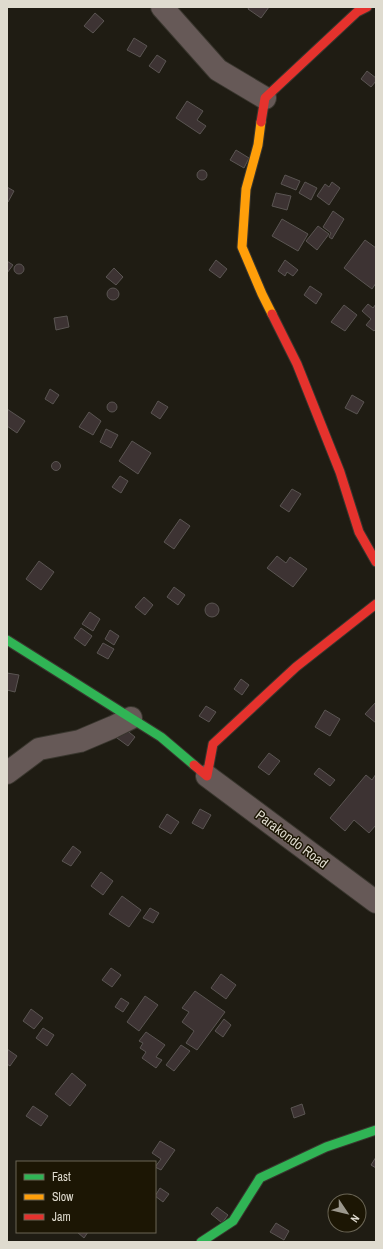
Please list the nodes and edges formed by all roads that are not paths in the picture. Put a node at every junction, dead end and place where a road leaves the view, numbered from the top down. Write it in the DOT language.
graph roads {
  1 [pos="162,7"];
  2 [pos="367,7"];
  3 [pos="264,98"];
  4 [pos="376,562"];
  5 [pos="376,604"];
  6 [pos="7,640"];
  7 [pos="131,718"];
  8 [pos="7,773"];
  9 [pos="207,776"];
  10 [pos="376,902"];
  11 [pos="376,1130"];
  12 [pos="201,1242"];
  1 -- 3 [label="street"];
  2 -- 3 [label="street"];
  3 -- 4 [label="street"];
  5 -- 9 [label="street"];
  6 -- 7 [label="street"];
  7 -- 8 [label="street"];
  7 -- 9 [label="street"];
  9 -- 10 [label="street, Parakondo Road"];
  11 -- 12 [label="street"];
}
